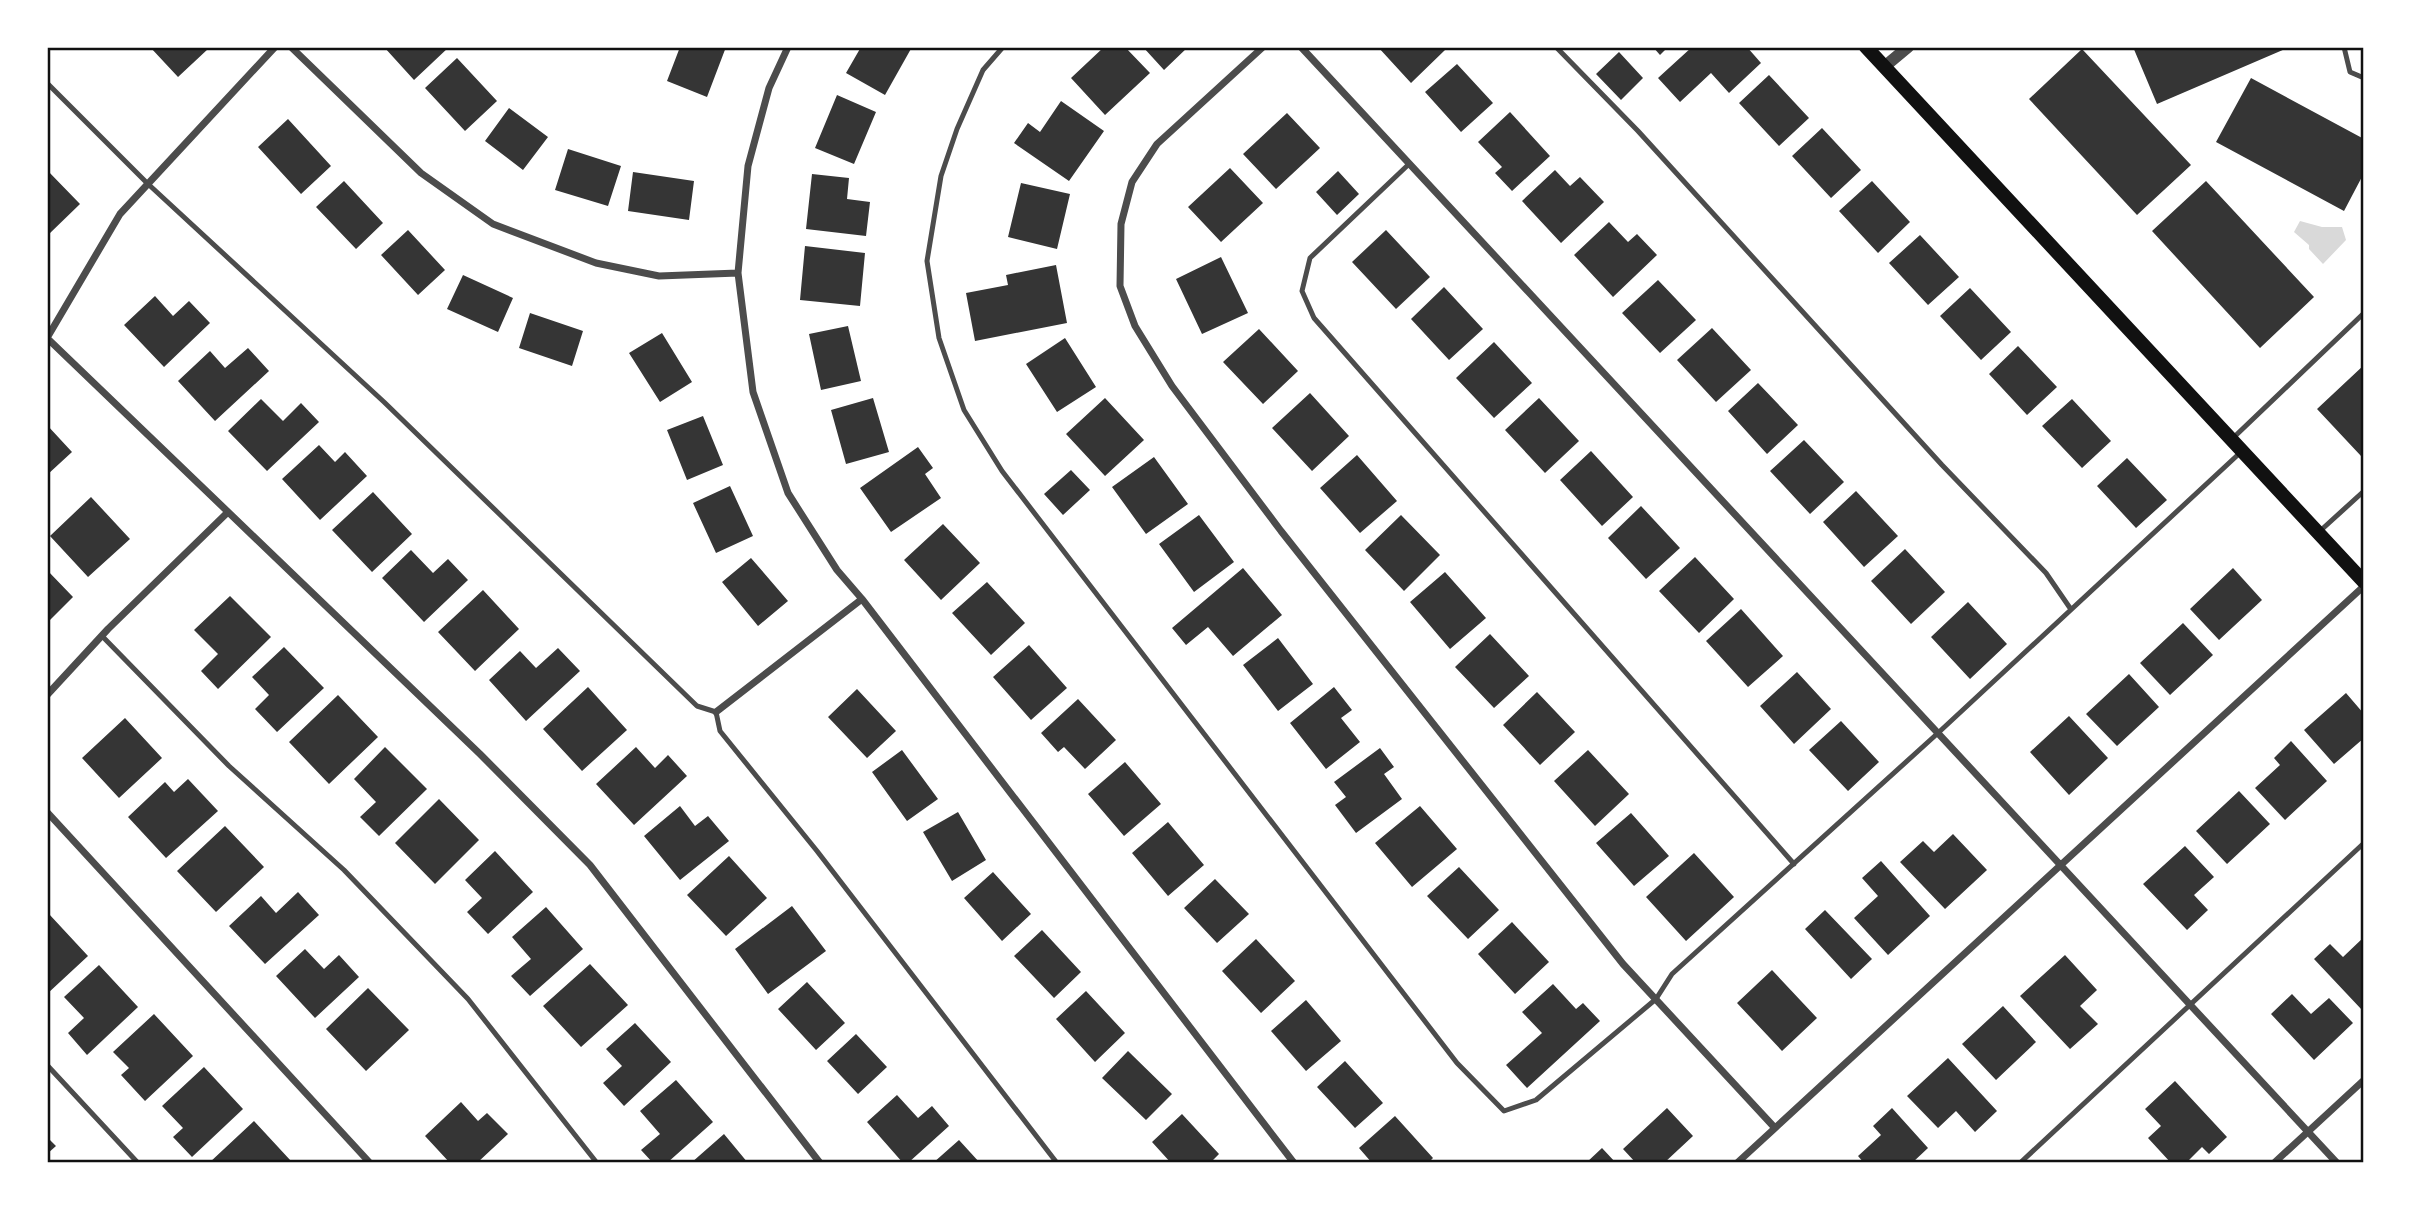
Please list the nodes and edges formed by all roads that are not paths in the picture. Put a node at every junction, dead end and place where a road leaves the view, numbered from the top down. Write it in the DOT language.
graph roads {
  1 [pos="275,47"];
  2 [pos="291,47"];
  3 [pos="788,47"];
  4 [pos="1003,47"];
  5 [pos="1263,47"];
  6 [pos="1301,47"];
  7 [pos="1556,47"];
  8 [pos="1866,47"];
  9 [pos="1908,47"];
  10 [pos="2344,47"];
  11 [pos="1884,67"];
  12 [pos="2364,78"];
  13 [pos="47,83"];
  14 [pos="1409,164"];
  15 [pos="147,183"];
  16 [pos="738,273"];
  17 [pos="2364,313"];
  18 [pos="47,338"];
  19 [pos="2231,440"];
  20 [pos="2242,451"];
  21 [pos="2364,491"];
  22 [pos="228,512"];
  23 [pos="2318,533"];
  24 [pos="2364,584"];
  25 [pos="862,599"];
  26 [pos="2070,608"];
  27 [pos="102,636"];
  28 [pos="47,695"];
  29 [pos="716,712"];
  30 [pos="1938,733"];
  31 [pos="47,812"];
  32 [pos="2364,843"];
  33 [pos="1794,864"];
  34 [pos="2062,866"];
  35 [pos="1656,999"];
  36 [pos="2191,1005"];
  37 [pos="47,1065"];
  38 [pos="2364,1080"];
  39 [pos="1775,1128"];
  40 [pos="2308,1131"];
  41 [pos="138,1163"];
  42 [pos="370,1163"];
  43 [pos="597,1163"];
  44 [pos="820,1163"];
  45 [pos="1057,1163"];
  46 [pos="1294,1163"];
  47 [pos="1737,1163"];
  48 [pos="2020,1163"];
  49 [pos="2274,1163"];
  50 [pos="2337,1163"];
  1 -- 15 [label="street"];
  2 -- 16 [label="street"];
  3 -- 16 [label="street"];
  4 -- 35 [label="lane"];
  5 -- 35 [label="street"];
  6 -- 14 [label="street"];
  7 -- 26 [label="lane"];
  8 -- 11 [label="main road"];
  9 -- 11 [label="street"];
  10 -- 12 [label="lane"];
  11 -- 19 [label="main road"];
  13 -- 15 [label="lane"];
  14 -- 30 [label="street"];
  14 -- 33 [label="lane"];
  15 -- 18 [label="street"];
  15 -- 29 [label="lane"];
  16 -- 25 [label="street"];
  17 -- 19 [label="lane"];
  18 -- 22 [label="street"];
  19 -- 20 [label="main road"];
  20 -- 23 [label="main road"];
  20 -- 26 [label="lane"];
  21 -- 23 [label="lane"];
  22 -- 27 [label="street"];
  22 -- 44 [label="street"];
  23 -- 24 [label="main road"];
  24 -- 34 [label="street"];
  25 -- 29 [label="street"];
  25 -- 46 [label="street"];
  26 -- 30 [label="lane"];
  27 -- 28 [label="street"];
  27 -- 43 [label="lane"];
  29 -- 45 [label="lane"];
  30 -- 33 [label="lane"];
  30 -- 34 [label="street"];
  31 -- 42 [label="street"];
  32 -- 36 [label="lane"];
  33 -- 35 [label="lane"];
  34 -- 36 [label="street"];
  34 -- 39 [label="street"];
  35 -- 39 [label="street"];
  36 -- 40 [label="street"];
  36 -- 48 [label="lane"];
  37 -- 41 [label="lane"];
  38 -- 40 [label="street"];
  39 -- 47 [label="street"];
  40 -- 49 [label="street"];
  40 -- 50 [label="street"];
}
